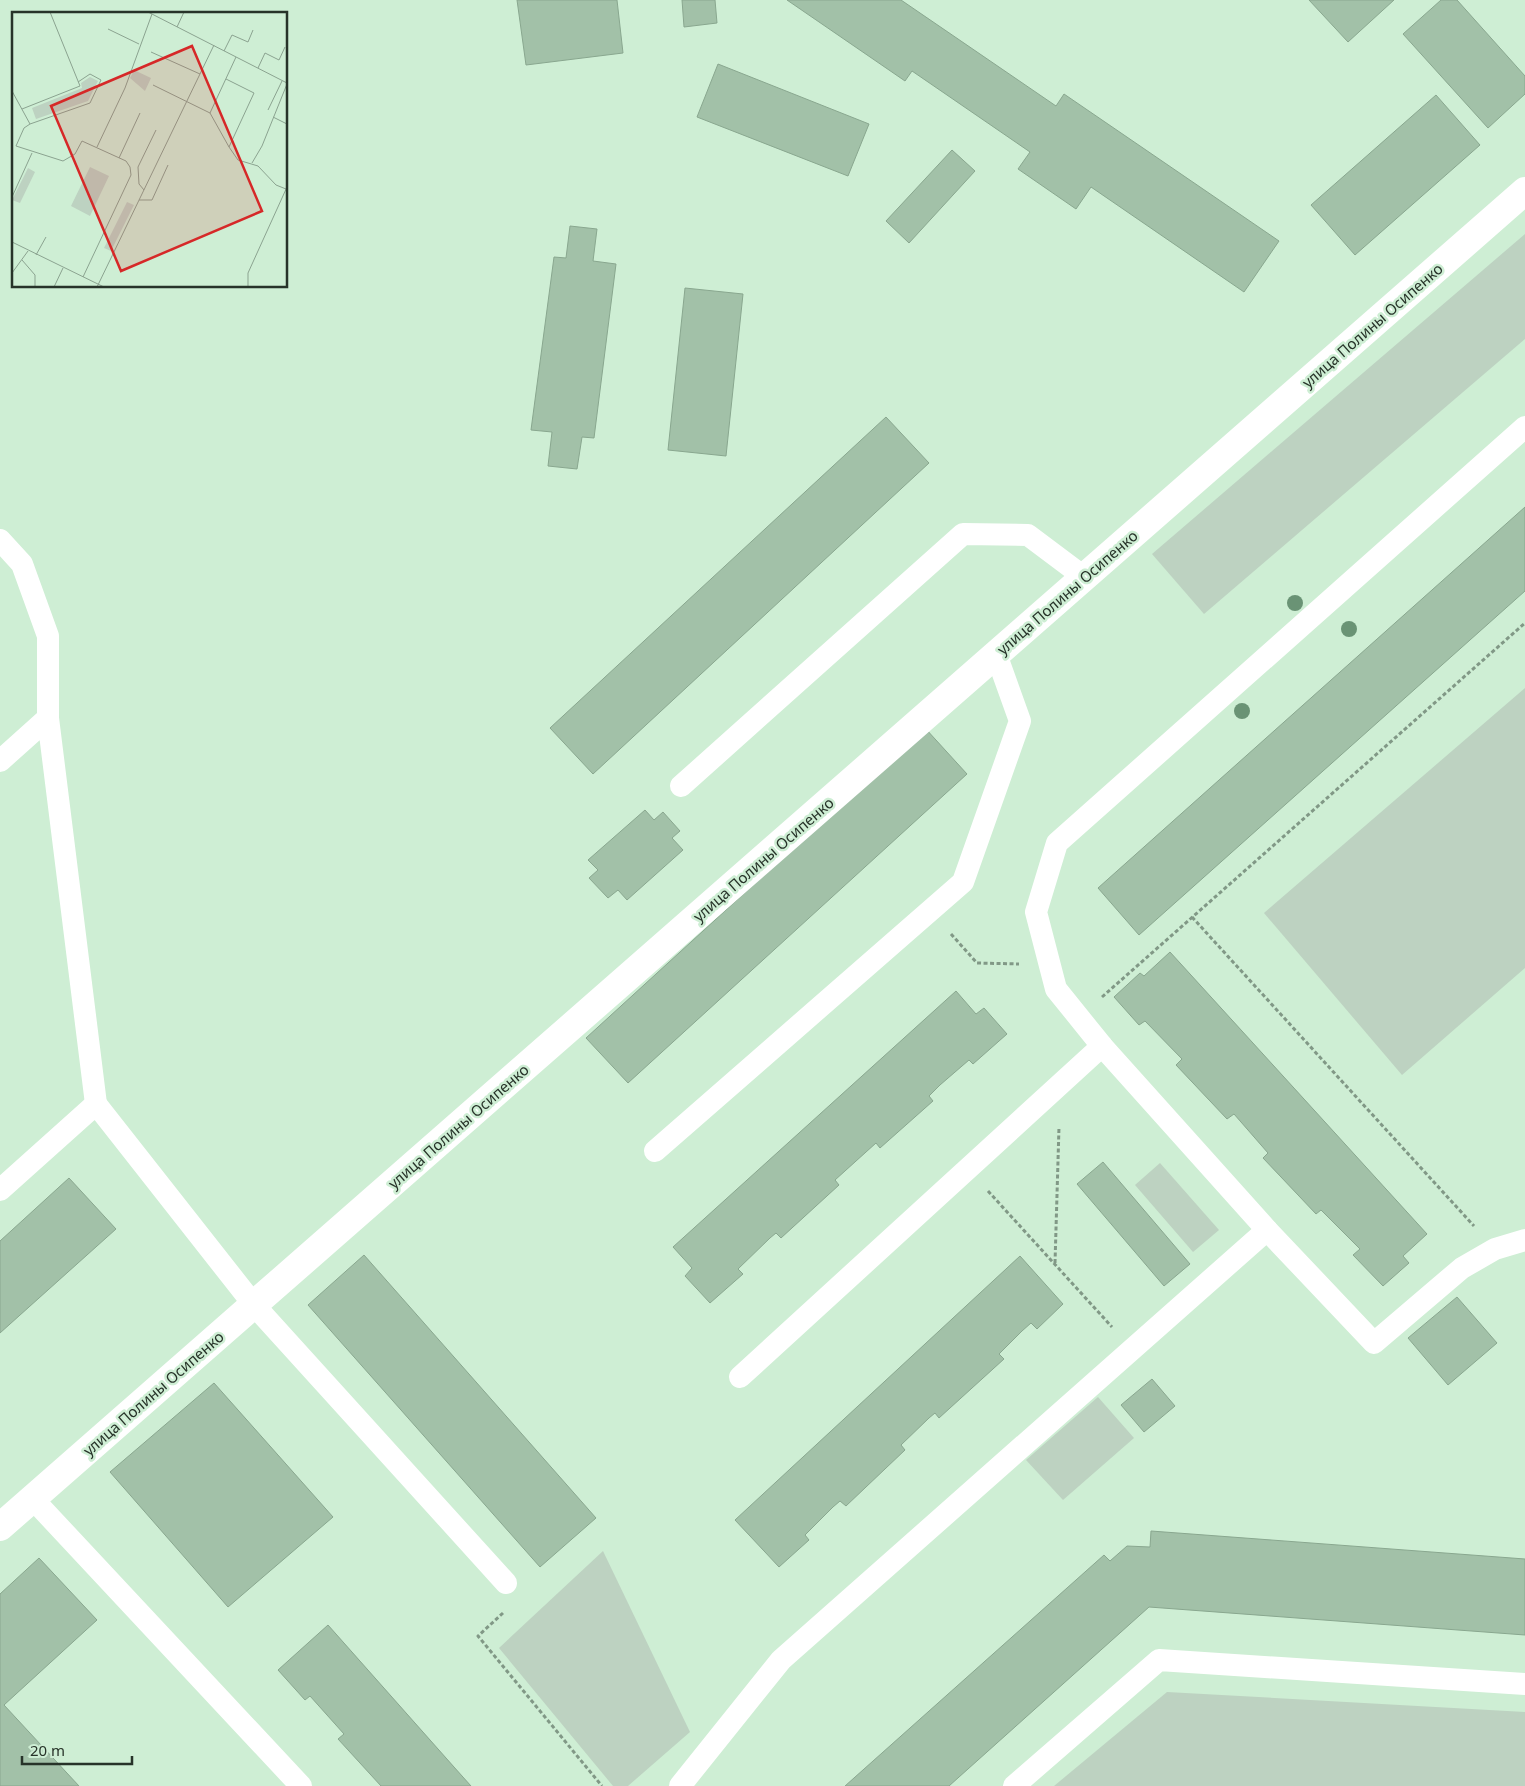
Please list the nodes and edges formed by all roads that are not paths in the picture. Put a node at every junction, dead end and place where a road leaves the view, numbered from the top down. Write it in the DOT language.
graph roads {
  1 [pos="1525,191"];
  2 [pos="1525,427"];
  3 [pos="0,540"];
  4 [pos="1084,577"];
  5 [pos="996,654"];
  6 [pos="48,718"];
  7 [pos="0,761"];
  8 [pos="680,786"];
  9 [pos="1102,1046"];
  10 [pos="96,1104"];
  11 [pos="655,1150"];
  12 [pos="0,1190"];
  13 [pos="1267,1230"];
  14 [pos="1525,1240"];
  15 [pos="254,1305"];
  16 [pos="740,1377"];
  17 [pos="32,1498"];
  18 [pos="0,1527"];
  19 [pos="506,1583"];
  20 [pos="1525,1684"];
  21 [pos="301,1786"];
  22 [pos="680,1786"];
  23 [pos="1014,1786"];
  1 -- 4 [label="street, улица Полины Осипенко"];
  2 -- 9 [label="lane"];
  3 -- 6 [label="lane"];
  4 -- 5 [label="street, улица Полины Осипенко"];
  4 -- 8 [label="lane"];
  5 -- 11 [label="lane"];
  5 -- 15 [label="street, улица Полины Осипенко"];
  6 -- 7 [label="lane"];
  6 -- 10 [label="lane"];
  9 -- 13 [label="lane"];
  9 -- 16 [label="lane"];
  10 -- 12 [label="lane"];
  10 -- 15 [label="lane"];
  13 -- 14 [label="lane"];
  13 -- 22 [label="lane"];
  15 -- 17 [label="street, улица Полины Осипенко"];
  15 -- 19 [label="lane"];
  17 -- 18 [label="street, улица Полины Осипенко"];
  17 -- 21 [label="lane"];
  20 -- 23 [label="lane"];
}
